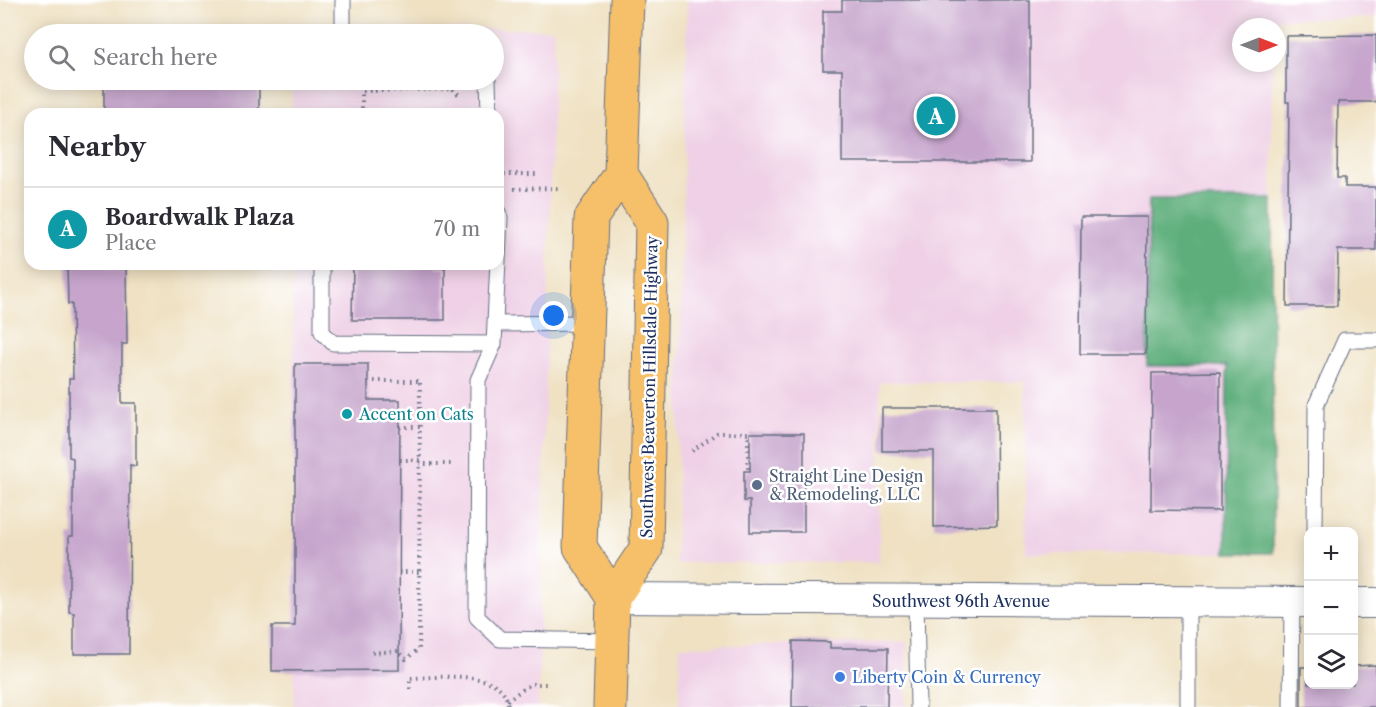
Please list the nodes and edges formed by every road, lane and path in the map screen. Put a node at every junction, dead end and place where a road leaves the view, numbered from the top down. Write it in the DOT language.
graph roads {
  1 [pos="343,0"];
  2 [pos="627,0"];
  3 [pos="343,24"];
  4 [pos="408,90"];
  5 [pos="454,90"];
  6 [pos="488,90"];
  7 [pos="459,104"];
  8 [pos="362,108"];
  9 [pos="489,108"];
  10 [pos="504,174"];
  11 [pos="537,174"];
  12 [pos="621,174"];
  13 [pos="562,188"];
  14 [pos="510,189"];
  15 [pos="322,270"];
  16 [pos="498,270"];
  17 [pos="586,323"];
  18 [pos="496,324"];
  19 [pos="1376,340"];
  20 [pos="494,344"];
  21 [pos="368,381"];
  22 [pos="400,427"];
  23 [pos="420,427"];
  24 [pos="692,451"];
  25 [pos="400,460"];
  26 [pos="420,460"];
  27 [pos="748,471"];
  28 [pos="1315,527"];
  29 [pos="399,572"];
  30 [pos="419,572"];
  31 [pos="613,598"];
  32 [pos="916,600"];
  33 [pos="1188,602"];
  34 [pos="1300,602"];
  35 [pos="1358,603"];
  36 [pos="1376,603"];
  37 [pos="612,640"];
  38 [pos="368,653"];
  39 [pos="549,684"];
  40 [pos="410,689"];
  41 [pos="507,700"];
  42 [pos="508,707"];
  43 [pos="610,707"];
  44 [pos="918,707"];
  45 [pos="1188,707"];
  46 [pos="1291,707"];
  1 -- 3 [label="lane"];
  2 -- 12 [label="main road"];
  4 -- 8 [label="path"];
  5 -- 7 [label="path"];
  6 -- 9 [label="lane"];
  10 -- 11 [label="path"];
  12 -- 17 [label="main road"];
  12 -- 31 [label="main road, Southwest Beaverton Hillsdale Highway"];
  13 -- 14 [label="path"];
  15 -- 20 [label="lane"];
  16 -- 18 [label="lane"];
  17 -- 18 [label="lane"];
  17 -- 31 [label="main road"];
  18 -- 20 [label="lane"];
  19 -- 28 [label="lane"];
  20 -- 37 [label="lane"];
  21 -- 23 [label="path"];
  22 -- 23 [label="path"];
  23 -- 26 [label="path"];
  24 -- 27 [label="path"];
  25 -- 26 [label="path"];
  26 -- 30 [label="path"];
  29 -- 30 [label="path"];
  30 -- 38 [label="path"];
  31 -- 32 [label="street, Southwest 96th Avenue"];
  31 -- 37 [label="main road"];
  32 -- 33 [label="street, Southwest 96th Avenue"];
  32 -- 44 [label="lane"];
  33 -- 34 [label="street, Southwest 96th Avenue"];
  33 -- 45 [label="lane"];
  34 -- 46 [label="lane"];
  35 -- 36 [label="street"];
  37 -- 43 [label="main road"];
  39 -- 41 [label="path"];
  40 -- 41 [label="path"];
  41 -- 42 [label="path"];
}
